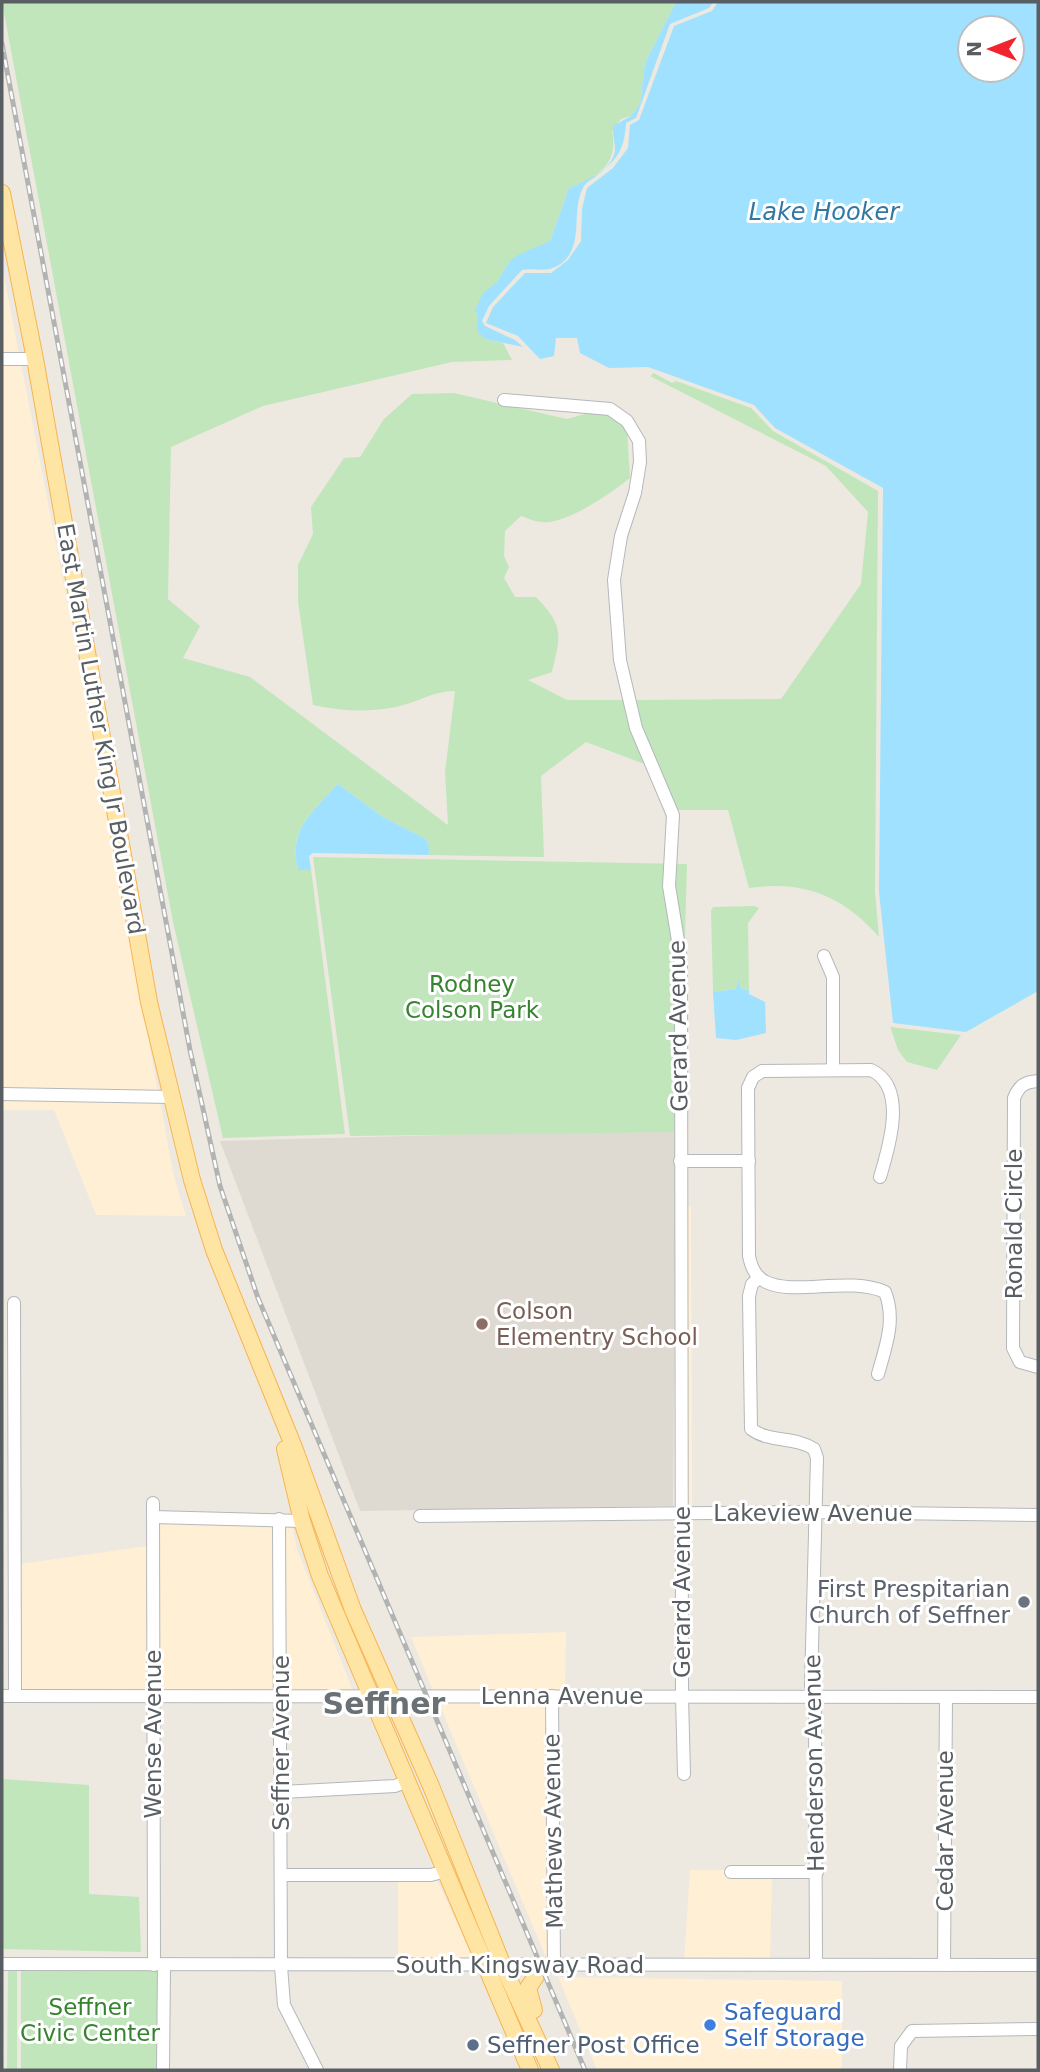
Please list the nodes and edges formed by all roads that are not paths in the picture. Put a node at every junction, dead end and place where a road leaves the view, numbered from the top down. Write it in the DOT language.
graph roads {
  1 [pos="2,193"];
  2 [pos="2,359"];
  3 [pos="35,359"];
  4 [pos="504,400"];
  5 [pos="824,956"];
  6 [pos="833,1070"];
  7 [pos="1038,1082"];
  8 [pos="2,1094"];
  9 [pos="172,1097"];
  10 [pos="680,1161"];
  11 [pos="748,1161"];
  12 [pos="880,1177"];
  13 [pos="759,1278"];
  14 [pos="14,1303"];
  15 [pos="1038,1367"];
  16 [pos="878,1374"];
  17 [pos="265,1383"];
  18 [pos="8,1432"];
  19 [pos="153,1503"];
  20 [pos="682,1512"];
  21 [pos="813,1512"];
  22 [pos="420,1516"];
  23 [pos="1038,1516"];
  24 [pos="153,1517"];
  25 [pos="279,1519"];
  26 [pos="302,1521"];
  27 [pos="281,1695"];
  28 [pos="382,1695"];
  29 [pos="8,1696"];
  30 [pos="152,1696"];
  31 [pos="552,1696"];
  32 [pos="681,1697"];
  33 [pos="812,1697"];
  34 [pos="946,1697"];
  35 [pos="1038,1697"];
  36 [pos="684,1774"];
  37 [pos="408,1781"];
  38 [pos="282,1792"];
  39 [pos="446,1871"];
  40 [pos="731,1872"];
  41 [pos="817,1872"];
  42 [pos="281,1875"];
  43 [pos="2,1964"];
  44 [pos="159,1965"];
  45 [pos="816,1965"];
  46 [pos="944,1965"];
  47 [pos="1038,1965"];
  48 [pos="281,1966"];
  49 [pos="485,1966"];
  50 [pos="503,1966"];
  51 [pos="548,1967"];
  52 [pos="1038,2029"];
  53 [pos="163,2070"];
  54 [pos="317,2070"];
  55 [pos="530,2070"];
  56 [pos="551,2070"];
  57 [pos="559,2070"];
  58 [pos="900,2070"];
  1 -- 3 [label="main road, East Martin Luther King Jr Boulevard"];
  2 -- 3 [label="street"];
  3 -- 9 [label="main road, East Martin Luther King Jr Boulevard"];
  4 -- 10 [label="street, Gerard Avenue"];
  5 -- 6 [label="street"];
  6 -- 11 [label="street"];
  6 -- 12 [label="street"];
  7 -- 15 [label="street, Ronald Circle"];
  8 -- 9 [label="street"];
  9 -- 17 [label="main road, East Martin Luther King Jr Boulevard"];
  10 -- 11 [label="street"];
  10 -- 20 [label="street, Gerard Avenue"];
  11 -- 13 [label="street"];
  13 -- 16 [label="street"];
  13 -- 21 [label="street, Henderson Avenue"];
  14 -- 18 [label="street"];
  17 -- 26 [label="main road"];
  17 -- 28 [label="main road"];
  18 -- 29 [label="street"];
  19 -- 24 [label="street, Wense Avenue"];
  20 -- 21 [label="street, Lakeview Avenue"];
  20 -- 22 [label="street, Lakeview Avenue"];
  20 -- 32 [label="street, Gerard Avenue"];
  21 -- 23 [label="street, Lakeview Avenue"];
  21 -- 33 [label="street, Henderson Avenue"];
  24 -- 25 [label="street"];
  24 -- 30 [label="street, Wense Avenue"];
  25 -- 26 [label="street"];
  25 -- 27 [label="street, Seffner Avenue"];
  26 -- 28 [label="main road"];
  27 -- 28 [label="street, Lenna Avenue"];
  27 -- 30 [label="street, Lenna Avenue"];
  27 -- 38 [label="street, Seffner Avenue"];
  28 -- 31 [label="street, Lenna Avenue"];
  28 -- 37 [label="main road"];
  28 -- 50 [label="main road"];
  29 -- 30 [label="street, Lenna Avenue"];
  30 -- 44 [label="street, Wense Avenue"];
  31 -- 32 [label="street, Lenna Avenue"];
  31 -- 51 [label="street, Mathews Avenue"];
  32 -- 33 [label="street, Lenna Avenue"];
  32 -- 36 [label="street, Gerard Avenue"];
  33 -- 34 [label="street, Lenna Avenue"];
  33 -- 41 [label="street, Henderson Avenue"];
  34 -- 35 [label="street, Lenna Avenue"];
  34 -- 46 [label="street, Cedar Avenue"];
  37 -- 38 [label="street"];
  37 -- 39 [label="main road"];
  38 -- 42 [label="street, Seffner Avenue"];
  39 -- 42 [label="street"];
  39 -- 49 [label="main road"];
  40 -- 41 [label="street"];
  41 -- 45 [label="street, Henderson Avenue"];
  42 -- 48 [label="street, Seffner Avenue"];
  43 -- 44 [label="street, South Kingsway Road"];
  44 -- 48 [label="street, South Kingsway Road"];
  44 -- 53 [label="street, Wense Avenue"];
  45 -- 46 [label="street, South Kingsway Road"];
  45 -- 51 [label="street, South Kingsway Road"];
  46 -- 47 [label="street, South Kingsway Road"];
  48 -- 49 [label="street, South Kingsway Road"];
  48 -- 54 [label="street, Seffner Avenue"];
  49 -- 50 [label="street, South Kingsway Road"];
  49 -- 55 [label="main road"];
  50 -- 51 [label="street, South Kingsway Road"];
  50 -- 56 [label="main road"];
  51 -- 57 [label="main road"];
  52 -- 58 [label="street"];
}
